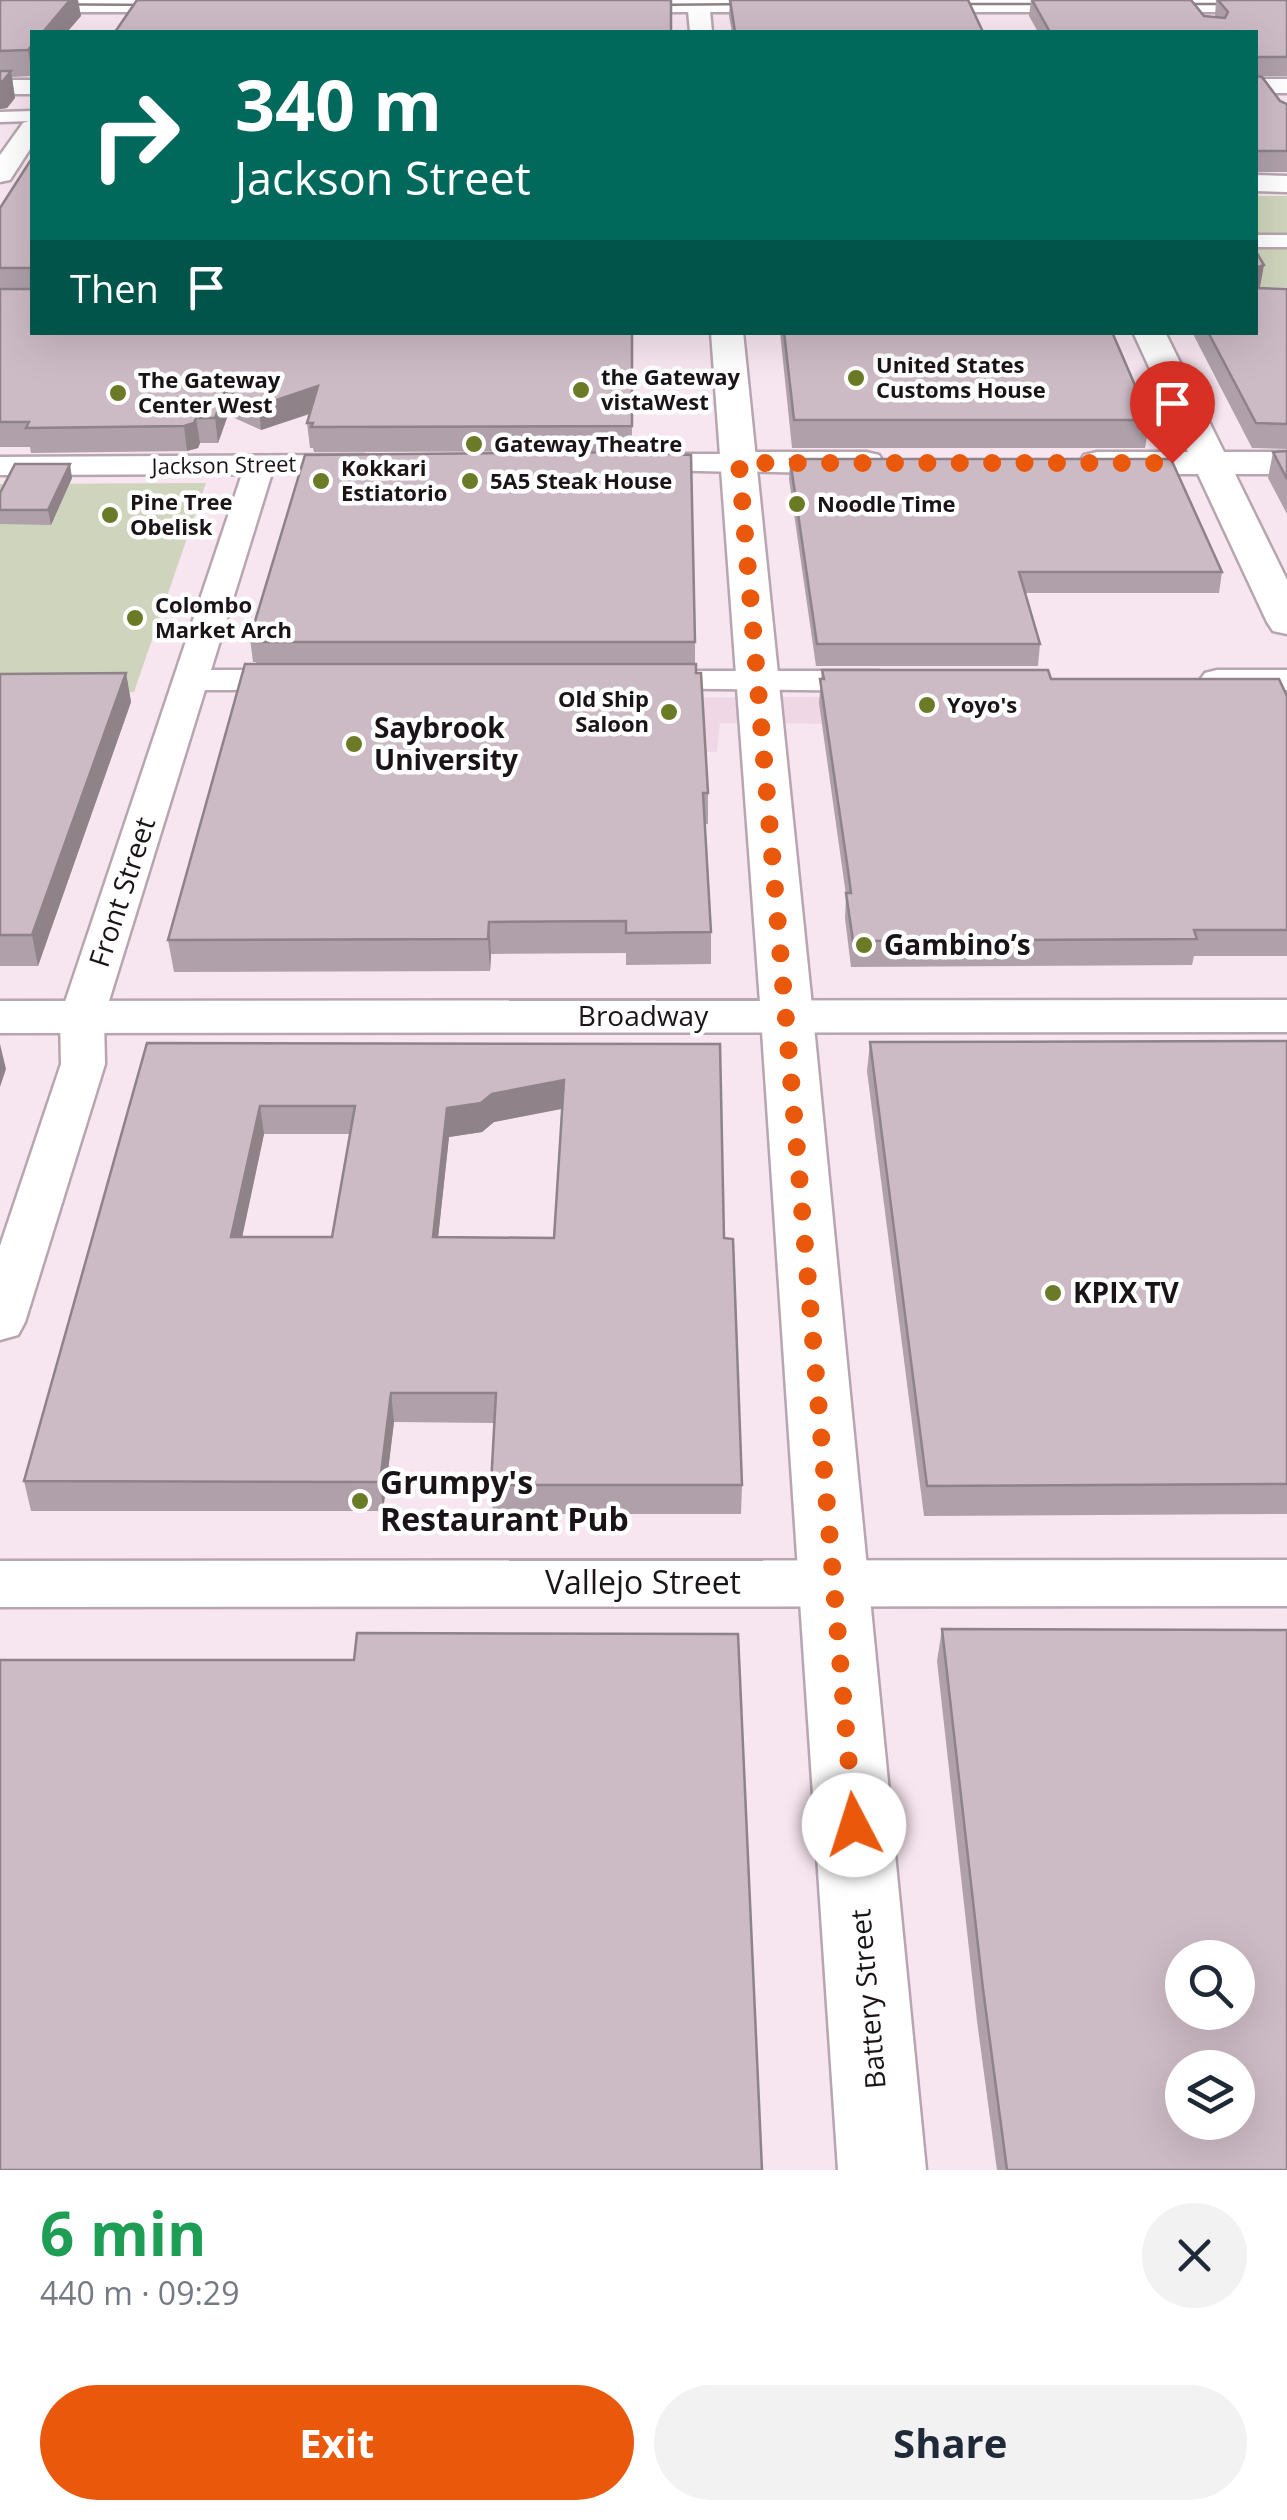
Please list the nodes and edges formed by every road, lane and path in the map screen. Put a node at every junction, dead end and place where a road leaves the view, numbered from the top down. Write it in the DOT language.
graph roads {
  1 [pos="121,3"];
  2 [pos="699,3"];
  3 [pos="988,3"];
  4 [pos="223,5"];
  5 [pos="582,5"];
  6 [pos="827,5"];
  7 [pos="866,5"];
  8 [pos="1287,5"];
  9 [pos="0,6"];
  10 [pos="101,30"];
  11 [pos="701,30"];
  12 [pos="1001,30"];
  13 [pos="0,87"];
  14 [pos="30,87"];
  15 [pos="30,116"];
  16 [pos="1,120"];
  17 [pos="30,127"];
  18 [pos="30,132"];
  19 [pos="8,182"];
  20 [pos="1258,184"];
  21 [pos="1287,184"];
  22 [pos="1258,241"];
  23 [pos="1287,241"];
  24 [pos="727,335"];
  25 [pos="1150,335"];
  26 [pos="604,463"];
  27 [pos="739,463"];
  28 [pos="900,463"];
  29 [pos="1056,463"];
  30 [pos="1211,463"];
  31 [pos="1287,463"];
  32 [pos="393,464"];
  33 [pos="0,466"];
  34 [pos="260,466"];
  35 [pos="1287,622"];
  36 [pos="190,680"];
  37 [pos="332,680"];
  38 [pos="907,680"];
  39 [pos="1178,680"];
  40 [pos="1287,680"];
  41 [pos="611,681"];
  42 [pos="758,681"];
  43 [pos="787,1016"];
  44 [pos="1287,1016"];
  45 [pos="0,1017"];
  46 [pos="82,1017"];
  47 [pos="0,1322"];
  48 [pos="1287,1582"];
  49 [pos="834,1583"];
  50 [pos="0,1584"];
  51 [pos="882,2170"];
  1 -- 4 [label="street"];
  1 -- 9 [label="street"];
  1 -- 10 [label="street"];
  2 -- 5 [label="street"];
  2 -- 6 [label="street"];
  2 -- 11 [label="street"];
  3 -- 7 [label="street"];
  3 -- 8 [label="street"];
  3 -- 12 [label="street"];
  13 -- 14 [label="street"];
  15 -- 16 [label="street"];
  16 -- 17 [label="street"];
  18 -- 19 [label="street"];
  20 -- 21 [label="street"];
  22 -- 23 [label="street"];
  24 -- 27 [label="street, Battery Street"];
  25 -- 30 [label="street"];
  26 -- 27 [label="street"];
  27 -- 28 [label="street"];
  27 -- 42 [label="street, Battery Street"];
  29 -- 30 [label="street"];
  30 -- 31 [label="street"];
  30 -- 35 [label="street"];
  32 -- 34 [label="street, Jackson Street"];
  33 -- 34 [label="street, Jackson Street"];
  34 -- 36 [label="street, Front Street"];
  36 -- 37 [label="street"];
  36 -- 46 [label="street, Front Street"];
  38 -- 42 [label="street"];
  39 -- 40 [label="street"];
  41 -- 42 [label="street"];
  42 -- 43 [label="street, Battery Street"];
  43 -- 44 [label="street, Broadway"];
  43 -- 46 [label="street, Broadway"];
  43 -- 49 [label="street, Battery Street"];
  45 -- 46 [label="street, Broadway"];
  46 -- 47 [label="street, Front Street"];
  48 -- 49 [label="street, Vallejo Street"];
  49 -- 50 [label="street, Vallejo Street"];
  49 -- 51 [label="street, Battery Street"];
}
